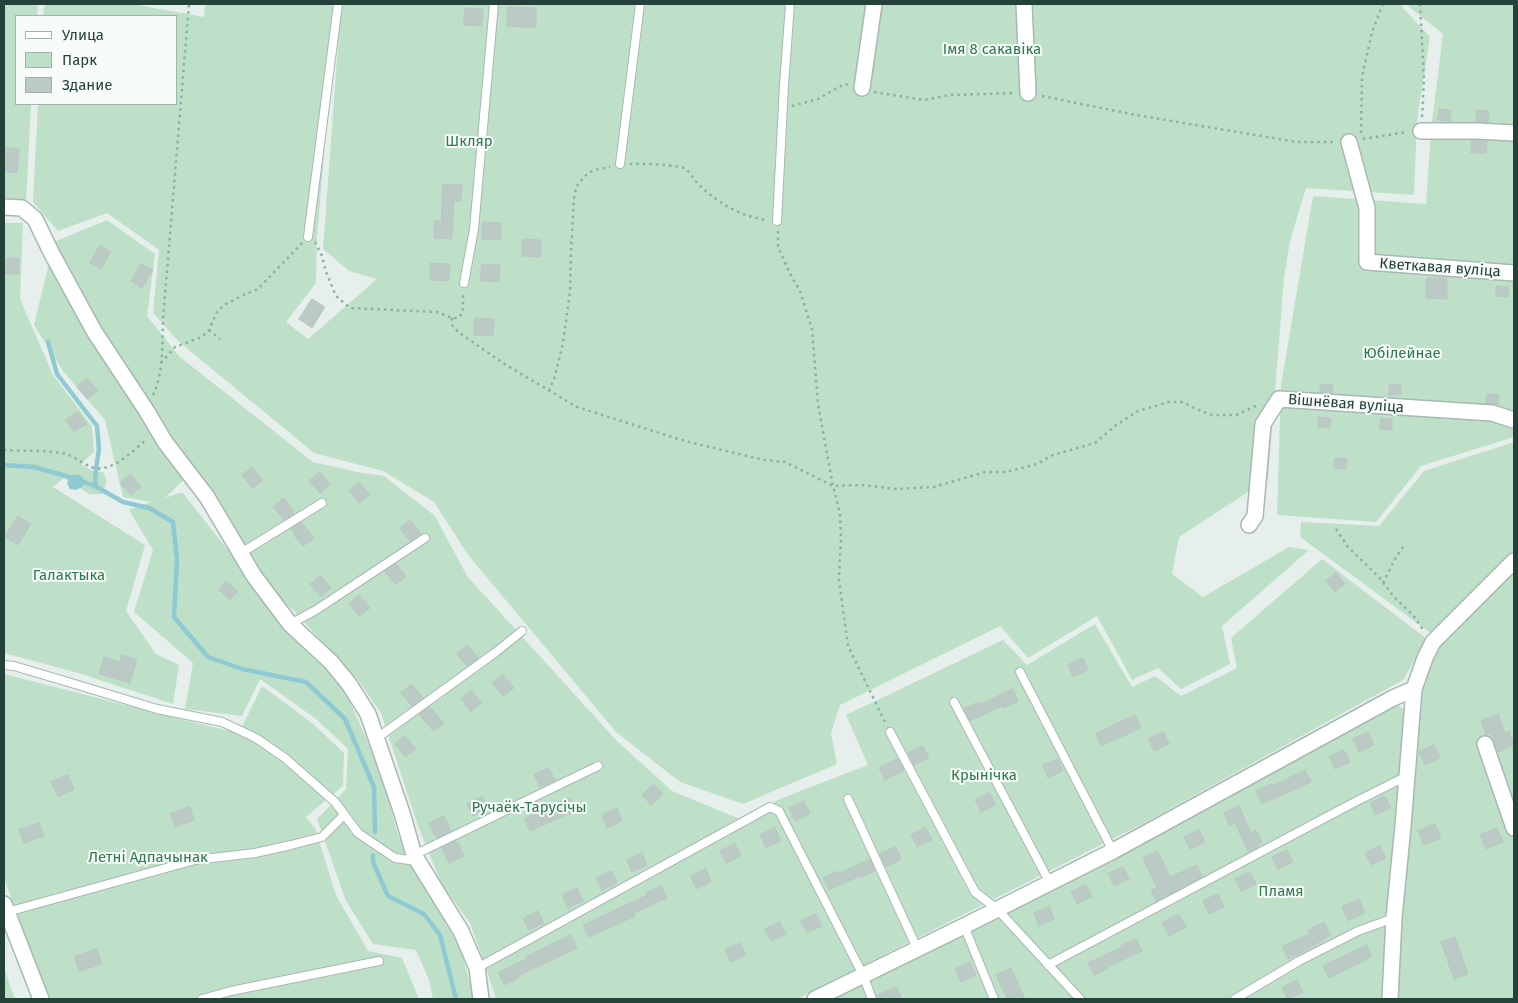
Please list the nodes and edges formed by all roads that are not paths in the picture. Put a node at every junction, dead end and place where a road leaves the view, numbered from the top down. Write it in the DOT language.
graph roads {
  1 [pos="338,4"];
  2 [pos="494,4"];
  3 [pos="640,4"];
  4 [pos="790,4"];
  5 [pos="874,4"];
  6 [pos="1024,4"];
  7 [pos="862,88"];
  8 [pos="1028,93"];
  9 [pos="1421,131"];
  10 [pos="1514,133"];
  11 [pos="1355,141"];
  12 [pos="620,164"];
  13 [pos="4,207"];
  14 [pos="777,221"];
  15 [pos="308,237"];
  16 [pos="1514,273"];
  17 [pos="464,283"];
  18 [pos="1514,420"];
  19 [pos="322,503"];
  20 [pos="1249,524"];
  21 [pos="425,538"];
  22 [pos="241,553"];
  23 [pos="1514,561"];
  24 [pos="290,624"];
  25 [pos="522,631"];
  26 [pos="4,665"];
  27 [pos="1020,672"];
  28 [pos="1414,690"];
  29 [pos="954,702"];
  30 [pos="890,732"];
  31 [pos="377,738"];
  32 [pos="1485,744"];
  33 [pos="598,766"];
  34 [pos="1407,776"];
  35 [pos="848,799"];
  36 [pos="344,814"];
  37 [pos="1514,828"];
  38 [pos="1113,851"];
  39 [pos="415,858"];
  40 [pos="1050,883"];
  41 [pos="6,908"];
  42 [pos="997,909"];
  43 [pos="1394,918"];
  44 [pos="964,926"];
  45 [pos="917,948"];
  46 [pos="379,961"];
  47 [pos="1048,965"];
  48 [pos="477,968"];
  49 [pos="863,976"];
  50 [pos="41,999"];
  51 [pos="202,999"];
  52 [pos="481,999"];
  53 [pos="816,999"];
  54 [pos="872,999"];
  55 [pos="994,999"];
  56 [pos="1080,999"];
  57 [pos="1235,999"];
  58 [pos="1390,999"];
  1 -- 15 [label="lane"];
  2 -- 17 [label="lane"];
  3 -- 12 [label="lane"];
  4 -- 14 [label="lane"];
  5 -- 7 [label="street"];
  6 -- 8 [label="street"];
  9 -- 10 [label="street"];
  11 -- 16 [label="street, Кветкавая вуліца"];
  13 -- 22 [label="street"];
  18 -- 20 [label="street, Вішнёвая вуліца"];
  19 -- 22 [label="lane"];
  21 -- 24 [label="lane"];
  22 -- 24 [label="street"];
  23 -- 28 [label="street"];
  24 -- 31 [label="street"];
  25 -- 31 [label="lane"];
  26 -- 36 [label="lane"];
  27 -- 38 [label="lane"];
  28 -- 34 [label="street"];
  28 -- 38 [label="street"];
  29 -- 40 [label="lane"];
  30 -- 42 [label="lane"];
  31 -- 39 [label="street"];
  32 -- 37 [label="street"];
  33 -- 39 [label="lane"];
  34 -- 43 [label="street"];
  34 -- 47 [label="lane"];
  35 -- 45 [label="lane"];
  36 -- 39 [label="lane"];
  36 -- 41 [label="lane"];
  38 -- 40 [label="street"];
  39 -- 48 [label="street"];
  40 -- 42 [label="street"];
  41 -- 50 [label="street"];
  42 -- 44 [label="street"];
  42 -- 47 [label="lane"];
  43 -- 57 [label="lane"];
  43 -- 58 [label="street"];
  44 -- 45 [label="street"];
  44 -- 55 [label="lane"];
  45 -- 49 [label="street"];
  46 -- 51 [label="lane"];
  47 -- 56 [label="lane"];
  48 -- 49 [label="lane"];
  48 -- 52 [label="street"];
  49 -- 53 [label="street"];
  49 -- 54 [label="lane"];
}
